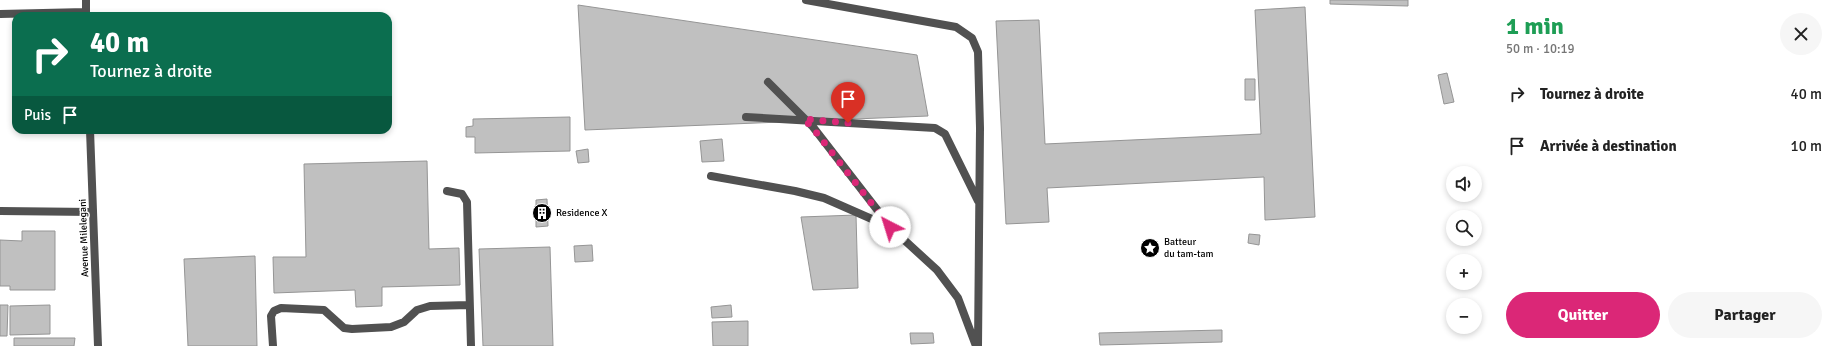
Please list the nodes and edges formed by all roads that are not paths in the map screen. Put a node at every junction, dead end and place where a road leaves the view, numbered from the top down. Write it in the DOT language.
graph roads {
  1 [pos="86,0"];
  2 [pos="806,0"];
  3 [pos="86,12"];
  4 [pos="0,14"];
  5 [pos="12,14"];
  6 [pos="768,82"];
  7 [pos="746,117"];
  8 [pos="804,119"];
  9 [pos="90,134"];
  10 [pos="711,176"];
  11 [pos="447,191"];
  12 [pos="979,204"];
  13 [pos="0,211"];
  14 [pos="93,212"];
  15 [pos="890,227"];
  16 [pos="469,305"];
  17 [pos="98,346"];
  18 [pos="273,346"];
  19 [pos="471,346"];
  20 [pos="977,346"];
  1 -- 3 [label="street"];
  2 -- 12 [label="street"];
  4 -- 5 [label="street"];
  6 -- 8 [label="street"];
  7 -- 8 [label="street"];
  8 -- 12 [label="street"];
  8 -- 15 [label="street"];
  9 -- 14 [label="street, Avenue Milelegani"];
  10 -- 15 [label="street"];
  11 -- 16 [label="street"];
  12 -- 20 [label="street"];
  13 -- 14 [label="street"];
  14 -- 17 [label="street, Avenue Milelegani"];
  15 -- 20 [label="street"];
  16 -- 18 [label="street"];
  16 -- 19 [label="street"];
}
